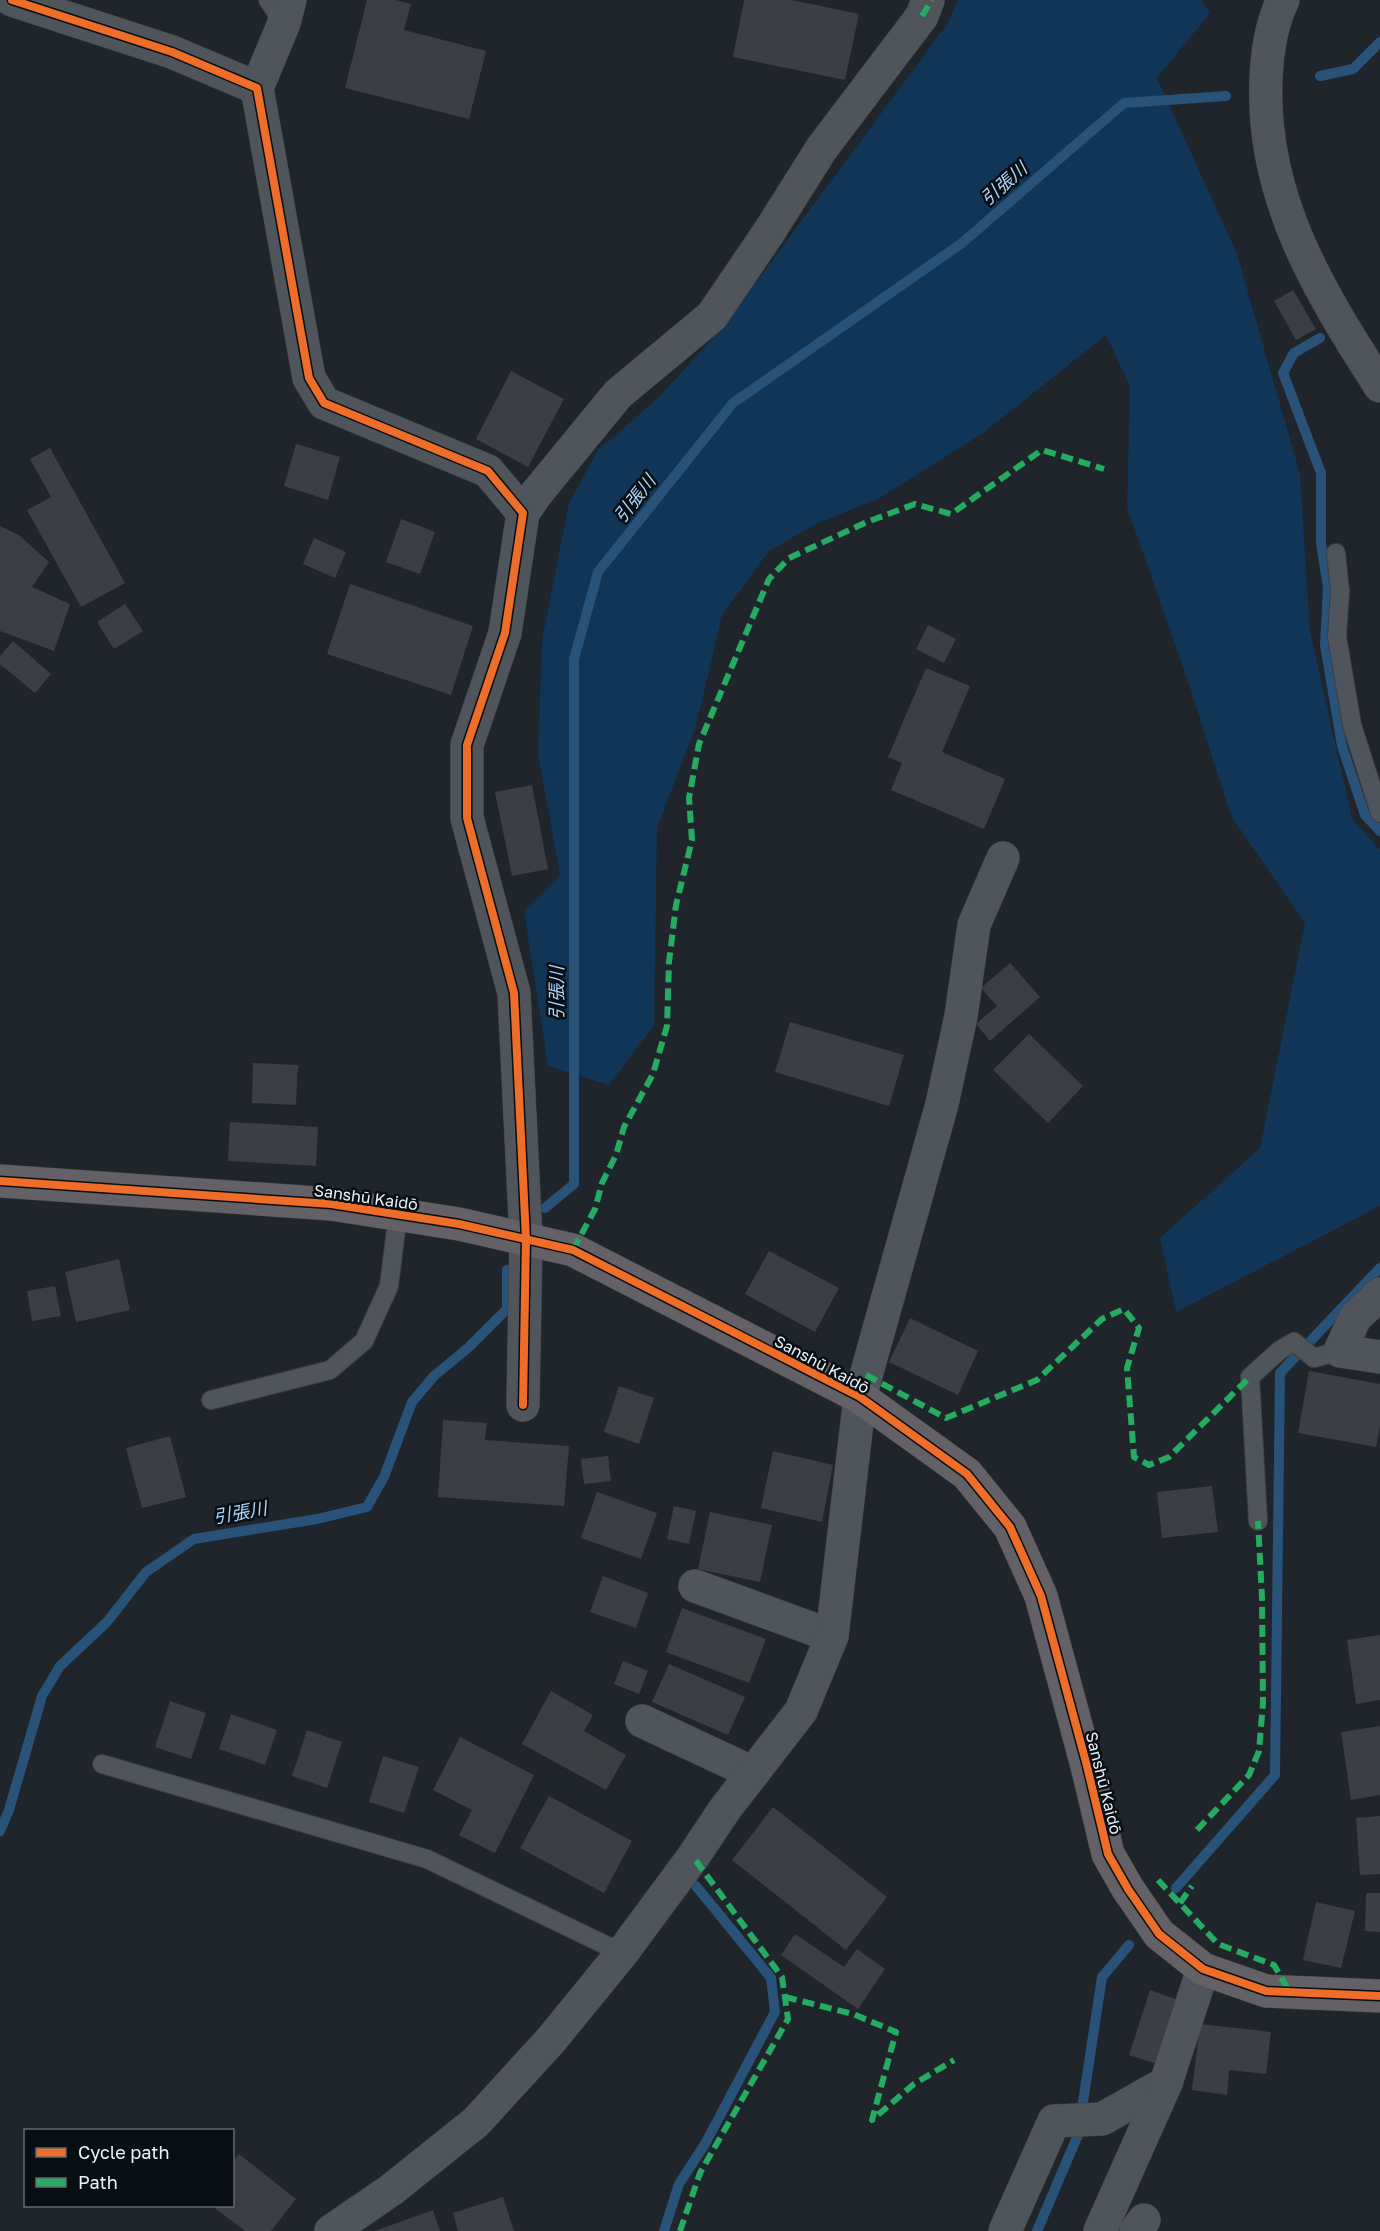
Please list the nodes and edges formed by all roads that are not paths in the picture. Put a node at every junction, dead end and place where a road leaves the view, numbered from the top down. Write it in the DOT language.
graph roads {
  1 [pos="12,0"];
  2 [pos="928,0"];
  3 [pos="1273,4"];
  4 [pos="281,8"];
  5 [pos="257,88"];
  6 [pos="1380,386"];
  7 [pos="524,513"];
  8 [pos="1336,553"];
  9 [pos="1380,813"];
  10 [pos="1004,858"];
  11 [pos="0,1181"];
  12 [pos="398,1214"];
  13 [pos="526,1239"];
  14 [pos="1380,1294"];
  15 [pos="1327,1355"];
  16 [pos="1380,1357"];
  17 [pos="860,1397"];
  18 [pos="211,1400"];
  19 [pos="524,1405"];
  20 [pos="1258,1521"];
  21 [pos="694,1586"];
  22 [pos="832,1635"];
  23 [pos="642,1721"];
  24 [pos="102,1764"];
  25 [pos="753,1773"];
  26 [pos="622,1953"];
  27 [pos="1203,1969"];
  28 [pos="1380,1996"];
  29 [pos="1166,2083"];
  30 [pos="331,2231"];
  31 [pos="1005,2231"];
  32 [pos="1100,2231"];
  1 -- 5 [label="street"];
  2 -- 7 [label="street"];
  3 -- 6 [label="street"];
  4 -- 5 [label="street"];
  5 -- 7 [label="street"];
  7 -- 13 [label="street"];
  8 -- 9 [label="lane"];
  10 -- 17 [label="street"];
  11 -- 12 [label="main road, Sanshū Kaidō"];
  12 -- 13 [label="main road, Sanshū Kaidō"];
  12 -- 18 [label="lane"];
  13 -- 17 [label="main road, Sanshū Kaidō"];
  13 -- 19 [label="street"];
  14 -- 15 [label="street"];
  15 -- 16 [label="street"];
  15 -- 20 [label="lane"];
  17 -- 22 [label="street"];
  17 -- 27 [label="main road, Sanshū Kaidō"];
  21 -- 22 [label="street"];
  22 -- 25 [label="street"];
  23 -- 25 [label="street"];
  24 -- 26 [label="lane"];
  25 -- 26 [label="street"];
  26 -- 30 [label="street"];
  27 -- 28 [label="main road, Sanshū Kaidō"];
  27 -- 29 [label="street"];
  29 -- 31 [label="street"];
  29 -- 32 [label="street"];
}
